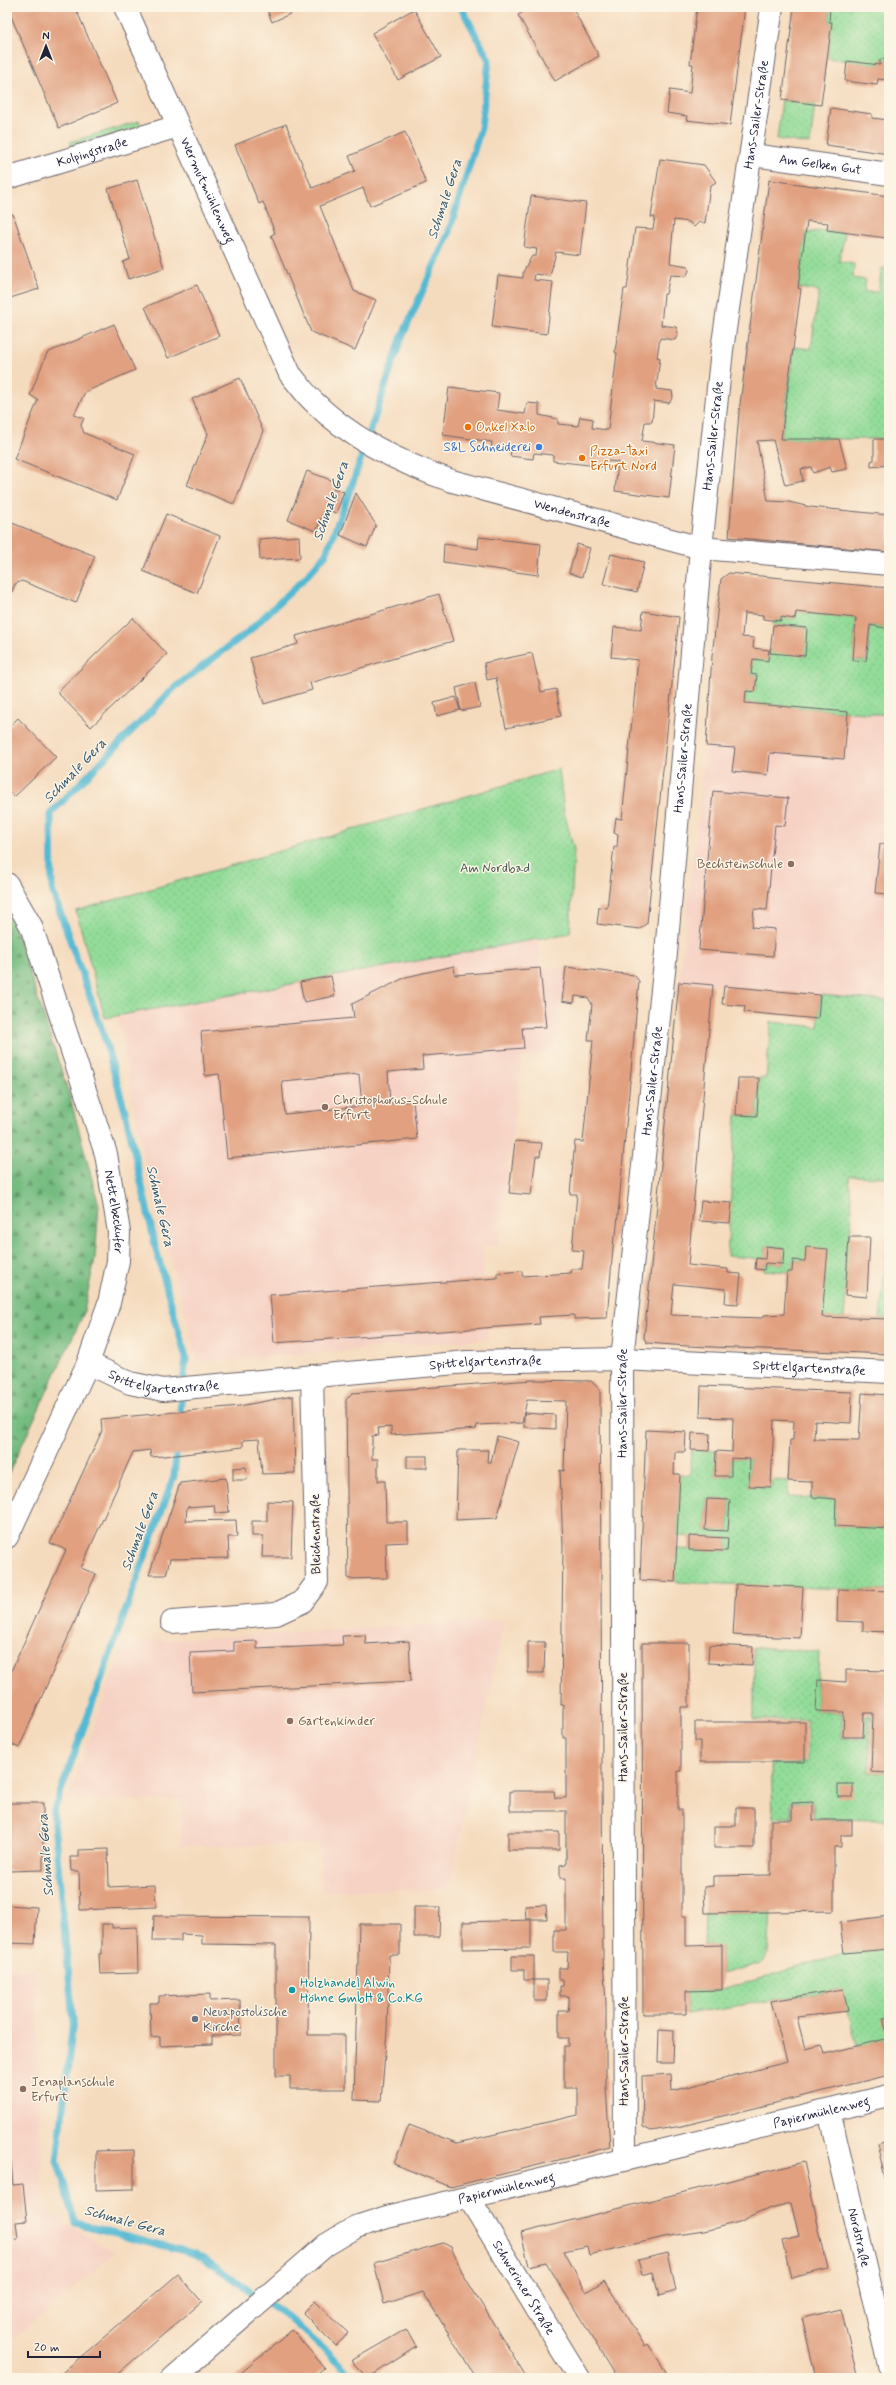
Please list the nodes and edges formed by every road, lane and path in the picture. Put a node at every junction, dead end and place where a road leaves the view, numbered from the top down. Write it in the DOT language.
graph roads {
  1 [pos="125,7"];
  2 [pos="772,7"];
  3 [pos="178,126"];
  4 [pos="752,155"];
  5 [pos="889,174"];
  6 [pos="7,178"];
  7 [pos="290,374"];
  8 [pos="701,548"];
  9 [pos="889,564"];
  10 [pos="7,884"];
  11 [pos="622,1359"];
  12 [pos="88,1363"];
  13 [pos="889,1372"];
  14 [pos="312,1376"];
  15 [pos="7,1537"];
  16 [pos="172,1622"];
  17 [pos="889,2096"];
  18 [pos="829,2111"];
  19 [pos="625,2159"];
  20 [pos="469,2198"];
  21 [pos="889,2365"];
  22 [pos="174,2378"];
  23 [pos="579,2378"];
  1 -- 3 [label="street, Wermutmühlenweg"];
  2 -- 4 [label="street, Hans-Sailer-Straße"];
  3 -- 6 [label="street, Kolpingstraße"];
  3 -- 7 [label="street, Wermutmühlenweg"];
  4 -- 5 [label="street, Am Gelben Gut"];
  4 -- 8 [label="street, Hans-Sailer-Straße"];
  7 -- 8 [label="street, Wendenstraße"];
  8 -- 9 [label="street, Wendenstraße"];
  8 -- 11 [label="street, Hans-Sailer-Straße"];
  10 -- 12 [label="street, Nettelbeckufer"];
  11 -- 13 [label="street, Spittelgartenstraße"];
  11 -- 14 [label="street, Spittelgartenstraße"];
  11 -- 19 [label="street, Hans-Sailer-Straße"];
  12 -- 14 [label="street, Spittelgartenstraße"];
  12 -- 15 [label="street, Nettelbeckufer"];
  14 -- 16 [label="street, Bleichenstraße"];
  17 -- 18 [label="street, Papiermühlenweg"];
  18 -- 19 [label="street, Papiermühlenweg"];
  18 -- 21 [label="street, Nordstraße"];
  19 -- 20 [label="street, Papiermühlenweg"];
  20 -- 22 [label="street, Papiermühlenweg"];
  20 -- 23 [label="street, Schweriner Straße"];
}
